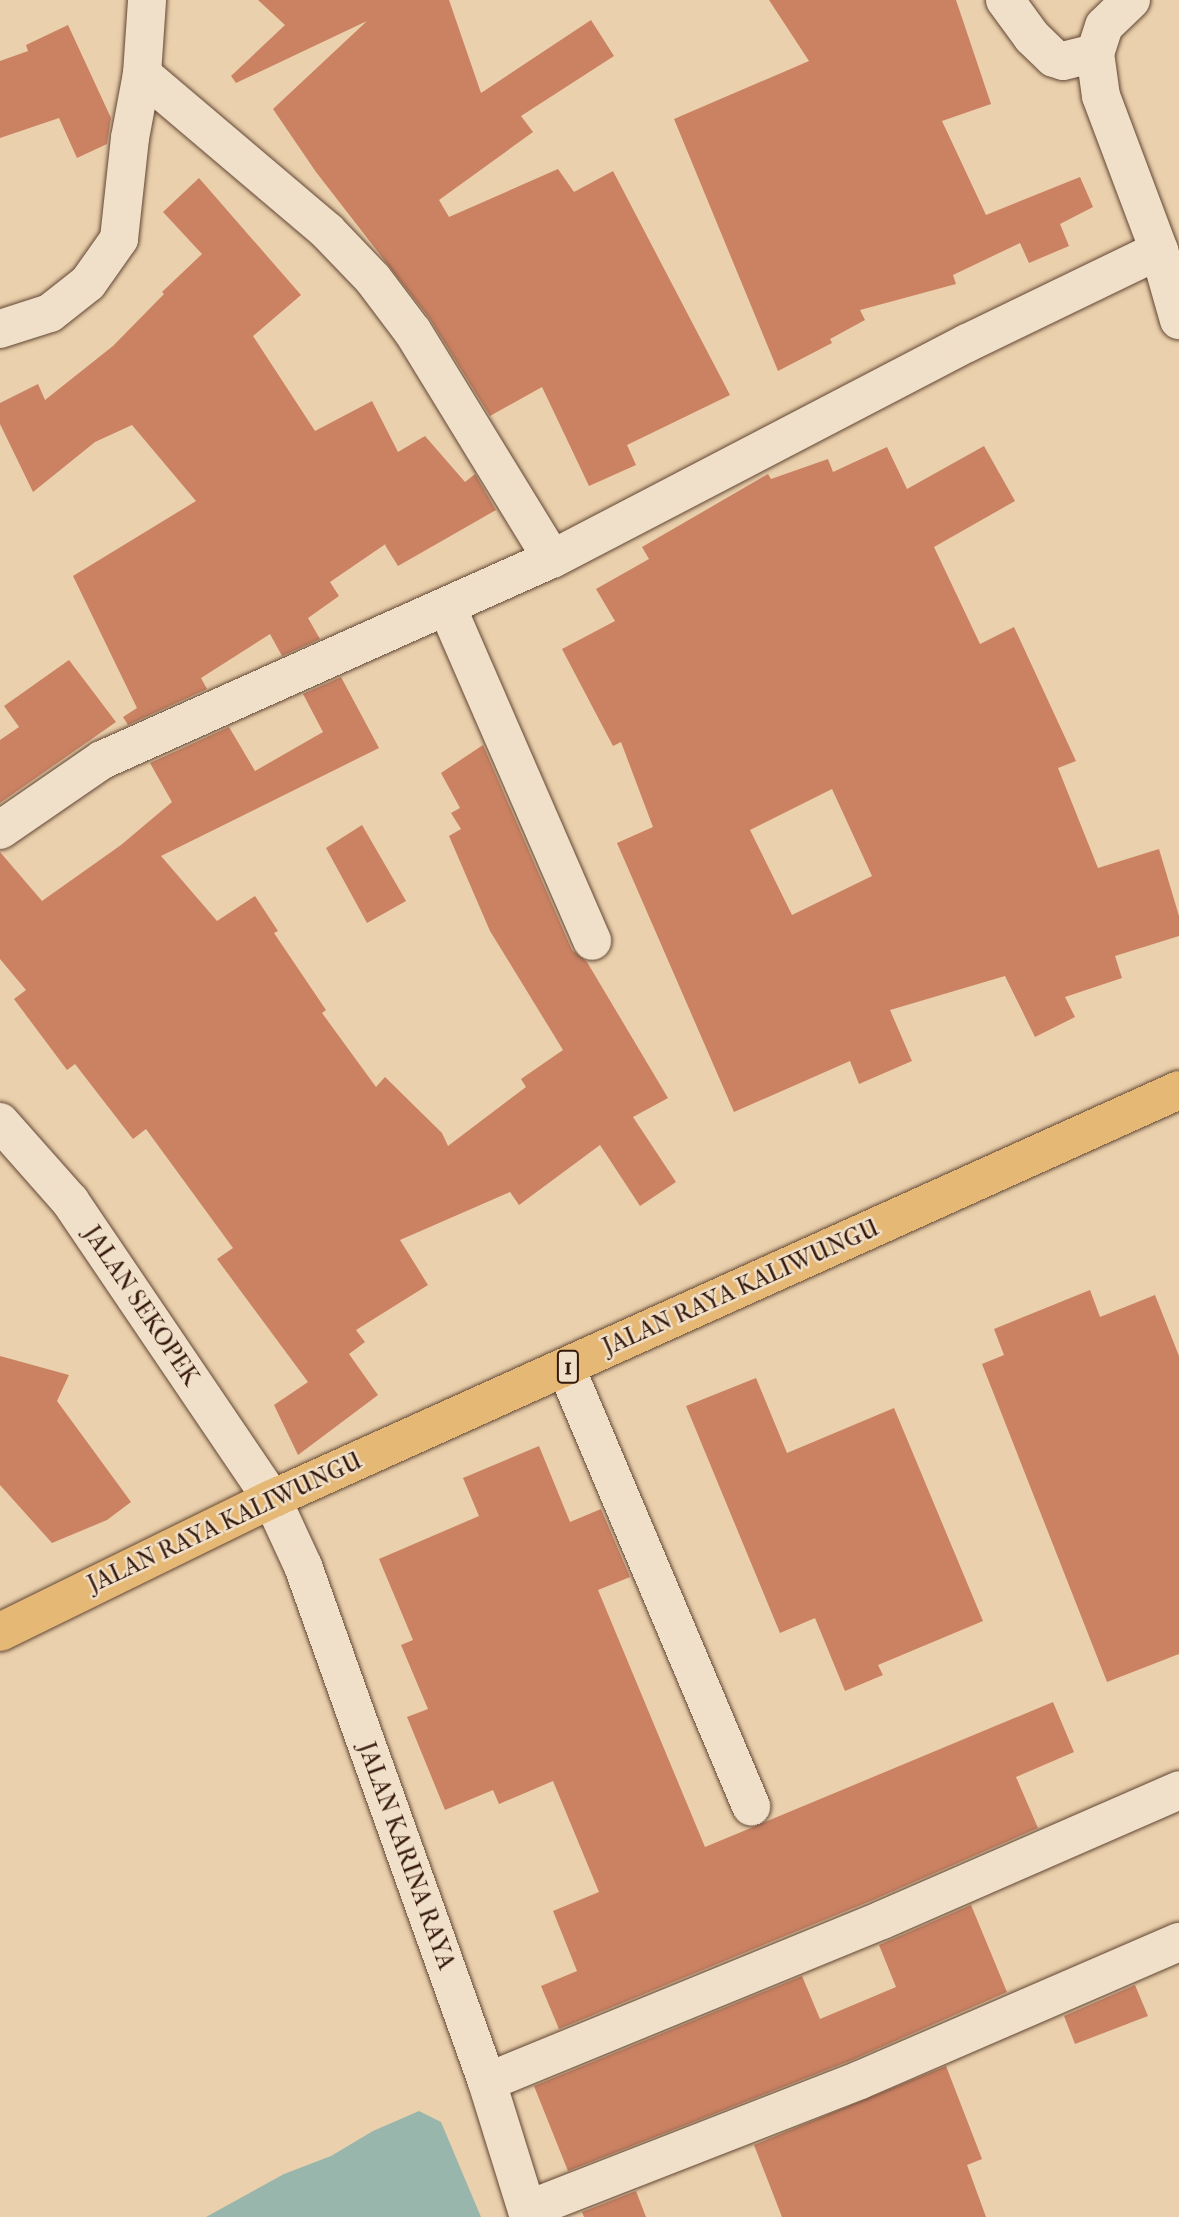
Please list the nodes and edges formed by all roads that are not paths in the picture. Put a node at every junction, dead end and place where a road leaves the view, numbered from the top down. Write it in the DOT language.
graph roads {
  1 [pos="146,0"];
  2 [pos="1005,0"];
  3 [pos="1131,0"];
  4 [pos="1095,53"];
  5 [pos="142,74"];
  6 [pos="1159,250"];
  7 [pos="1179,320"];
  8 [pos="0,329"];
  9 [pos="552,559"];
  10 [pos="447,607"];
  11 [pos="0,830"];
  12 [pos="592,941"];
  13 [pos="1179,1090"];
  14 [pos="0,1122"];
  15 [pos="566,1368"];
  16 [pos="272,1499"];
  17 [pos="0,1632"];
  18 [pos="1179,1790"];
  19 [pos="751,1807"];
  20 [pos="1179,1942"];
  21 [pos="487,2082"];
  22 [pos="528,2213"];
  1 -- 5 [label="street"];
  2 -- 4 [label="street"];
  3 -- 4 [label="street"];
  4 -- 6 [label="street"];
  5 -- 8 [label="street"];
  5 -- 9 [label="street"];
  6 -- 7 [label="street"];
  6 -- 9 [label="street"];
  9 -- 10 [label="street"];
  10 -- 11 [label="street"];
  10 -- 12 [label="street"];
  13 -- 15 [label="main road, JALAN RAYA KALIWUNGU / 1"];
  14 -- 16 [label="street, JALAN SEKOPEK"];
  15 -- 16 [label="main road, JALAN RAYA KALIWUNGU / 1"];
  15 -- 19 [label="street"];
  16 -- 17 [label="main road, JALAN RAYA KALIWUNGU / 1"];
  16 -- 21 [label="street, JALAN KARINA RAYA"];
  18 -- 21 [label="street"];
  20 -- 22 [label="street"];
  21 -- 22 [label="street, JALAN KARINA RAYA"];
}
